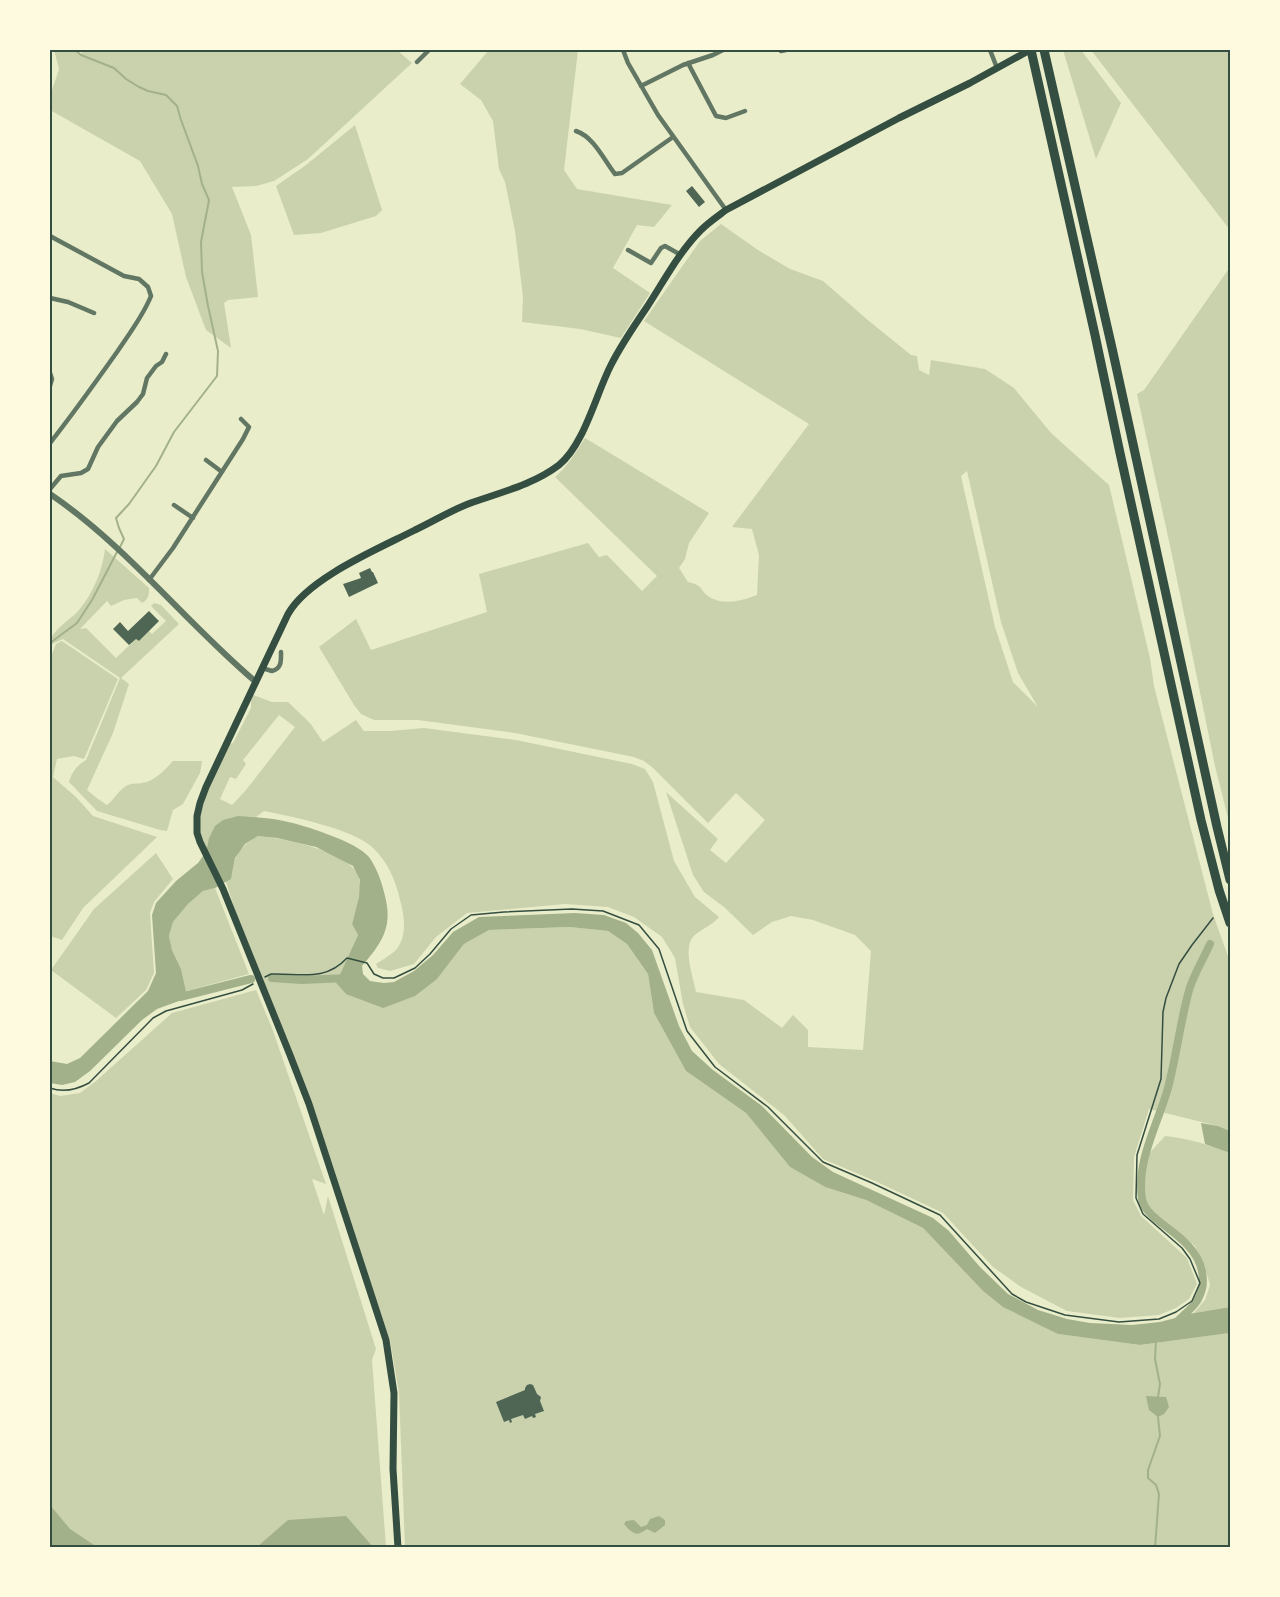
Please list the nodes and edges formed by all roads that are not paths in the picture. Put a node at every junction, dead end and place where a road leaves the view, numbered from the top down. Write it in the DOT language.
graph roads {
  1 [pos="429,50"];
  2 [pos="622,50"];
  3 [pos="723,50"];
  4 [pos="990,50"];
  5 [pos="1030,50"];
  6 [pos="1044,50"];
  7 [pos="417,62"];
  8 [pos="688,63"];
  9 [pos="997,68"];
  10 [pos="641,86"];
  11 [pos="745,111"];
  12 [pos="576,131"];
  13 [pos="673,137"];
  14 [pos="726,210"];
  15 [pos="50,236"];
  16 [pos="628,250"];
  17 [pos="681,255"];
  18 [pos="50,298"];
  19 [pos="94,313"];
  20 [pos="166,354"];
  21 [pos="50,373"];
  22 [pos="50,386"];
  23 [pos="241,419"];
  24 [pos="50,443"];
  25 [pos="206,460"];
  26 [pos="222,471"];
  27 [pos="50,492"];
  28 [pos="174,505"];
  29 [pos="193,518"];
  30 [pos="149,580"];
  31 [pos="281,652"];
  32 [pos="262,668"];
  33 [pos="256,682"];
  34 [pos="1230,880"];
  35 [pos="1230,923"];
  36 [pos="398,1548"];
  1 -- 7 [label="street"];
  2 -- 10 [label="street"];
  3 -- 8 [label="street"];
  4 -- 9 [label="street"];
  5 -- 9 [label="main road"];
  5 -- 35 [label="highway"];
  6 -- 34 [label="highway"];
  8 -- 10 [label="street"];
  8 -- 11 [label="street"];
  9 -- 14 [label="main road"];
  10 -- 13 [label="street"];
  12 -- 13 [label="street"];
  13 -- 14 [label="street"];
  14 -- 17 [label="main road"];
  15 -- 24 [label="street"];
  16 -- 17 [label="street"];
  17 -- 32 [label="main road"];
  18 -- 19 [label="street"];
  20 -- 27 [label="street"];
  21 -- 22 [label="street"];
  23 -- 26 [label="street"];
  25 -- 26 [label="street"];
  26 -- 29 [label="street"];
  27 -- 30 [label="street"];
  28 -- 29 [label="street"];
  29 -- 30 [label="street"];
  30 -- 33 [label="street"];
  31 -- 32 [label="street"];
  32 -- 33 [label="main road"];
  33 -- 36 [label="main road"];
}
